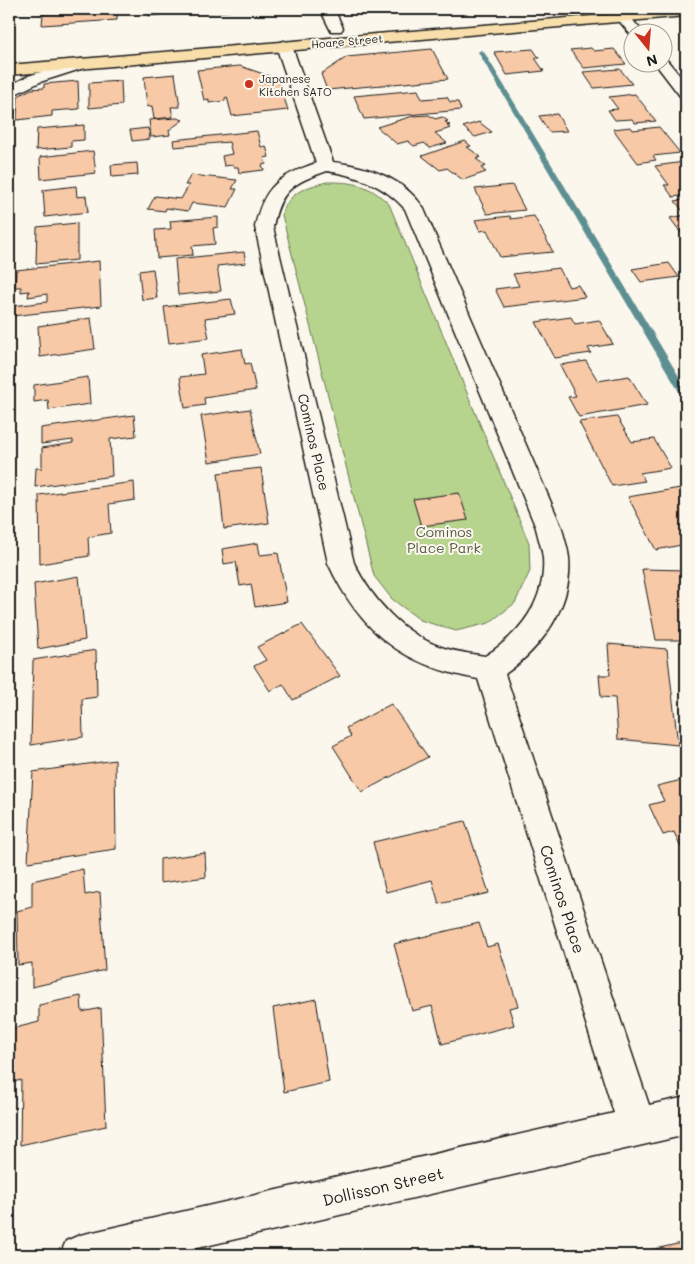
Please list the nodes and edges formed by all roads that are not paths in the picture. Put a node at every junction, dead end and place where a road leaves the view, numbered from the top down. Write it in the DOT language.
graph roads {
  1 [pos="327,9"];
  2 [pos="570,9"];
  3 [pos="686,12"];
  4 [pos="620,13"];
  5 [pos="336,28"];
  6 [pos="306,30"];
  7 [pos="282,37"];
  8 [pos="82,64"];
  9 [pos="9,70"];
  10 [pos="669,72"];
  11 [pos="9,92"];
  12 [pos="686,93"];
  13 [pos="326,166"];
  14 [pos="489,670"];
  15 [pos="686,1116"];
  16 [pos="638,1128"];
  17 [pos="80,1255"];
  1 -- 5 [label="street"];
  2 -- 5 [label="main road, Hoare Street"];
  3 -- 4 [label="main road, Hoare Street"];
  4 -- 7 [label="main road, Hoare Street"];
  5 -- 6 [label="main road, Hoare Street"];
  7 -- 8 [label="main road, Hoare Street"];
  7 -- 13 [label="street"];
  8 -- 9 [label="main road, Hoare Street"];
  8 -- 11 [label="street"];
  10 -- 12 [label="street"];
  13 -- 14 [label="street, Cominos Place"];
  13 -- 14 [label="street, Cominos Place"];
  14 -- 16 [label="street, Cominos Place"];
  15 -- 16 [label="street, Dollisson Street"];
  16 -- 17 [label="street, Dollisson Street"];
}
